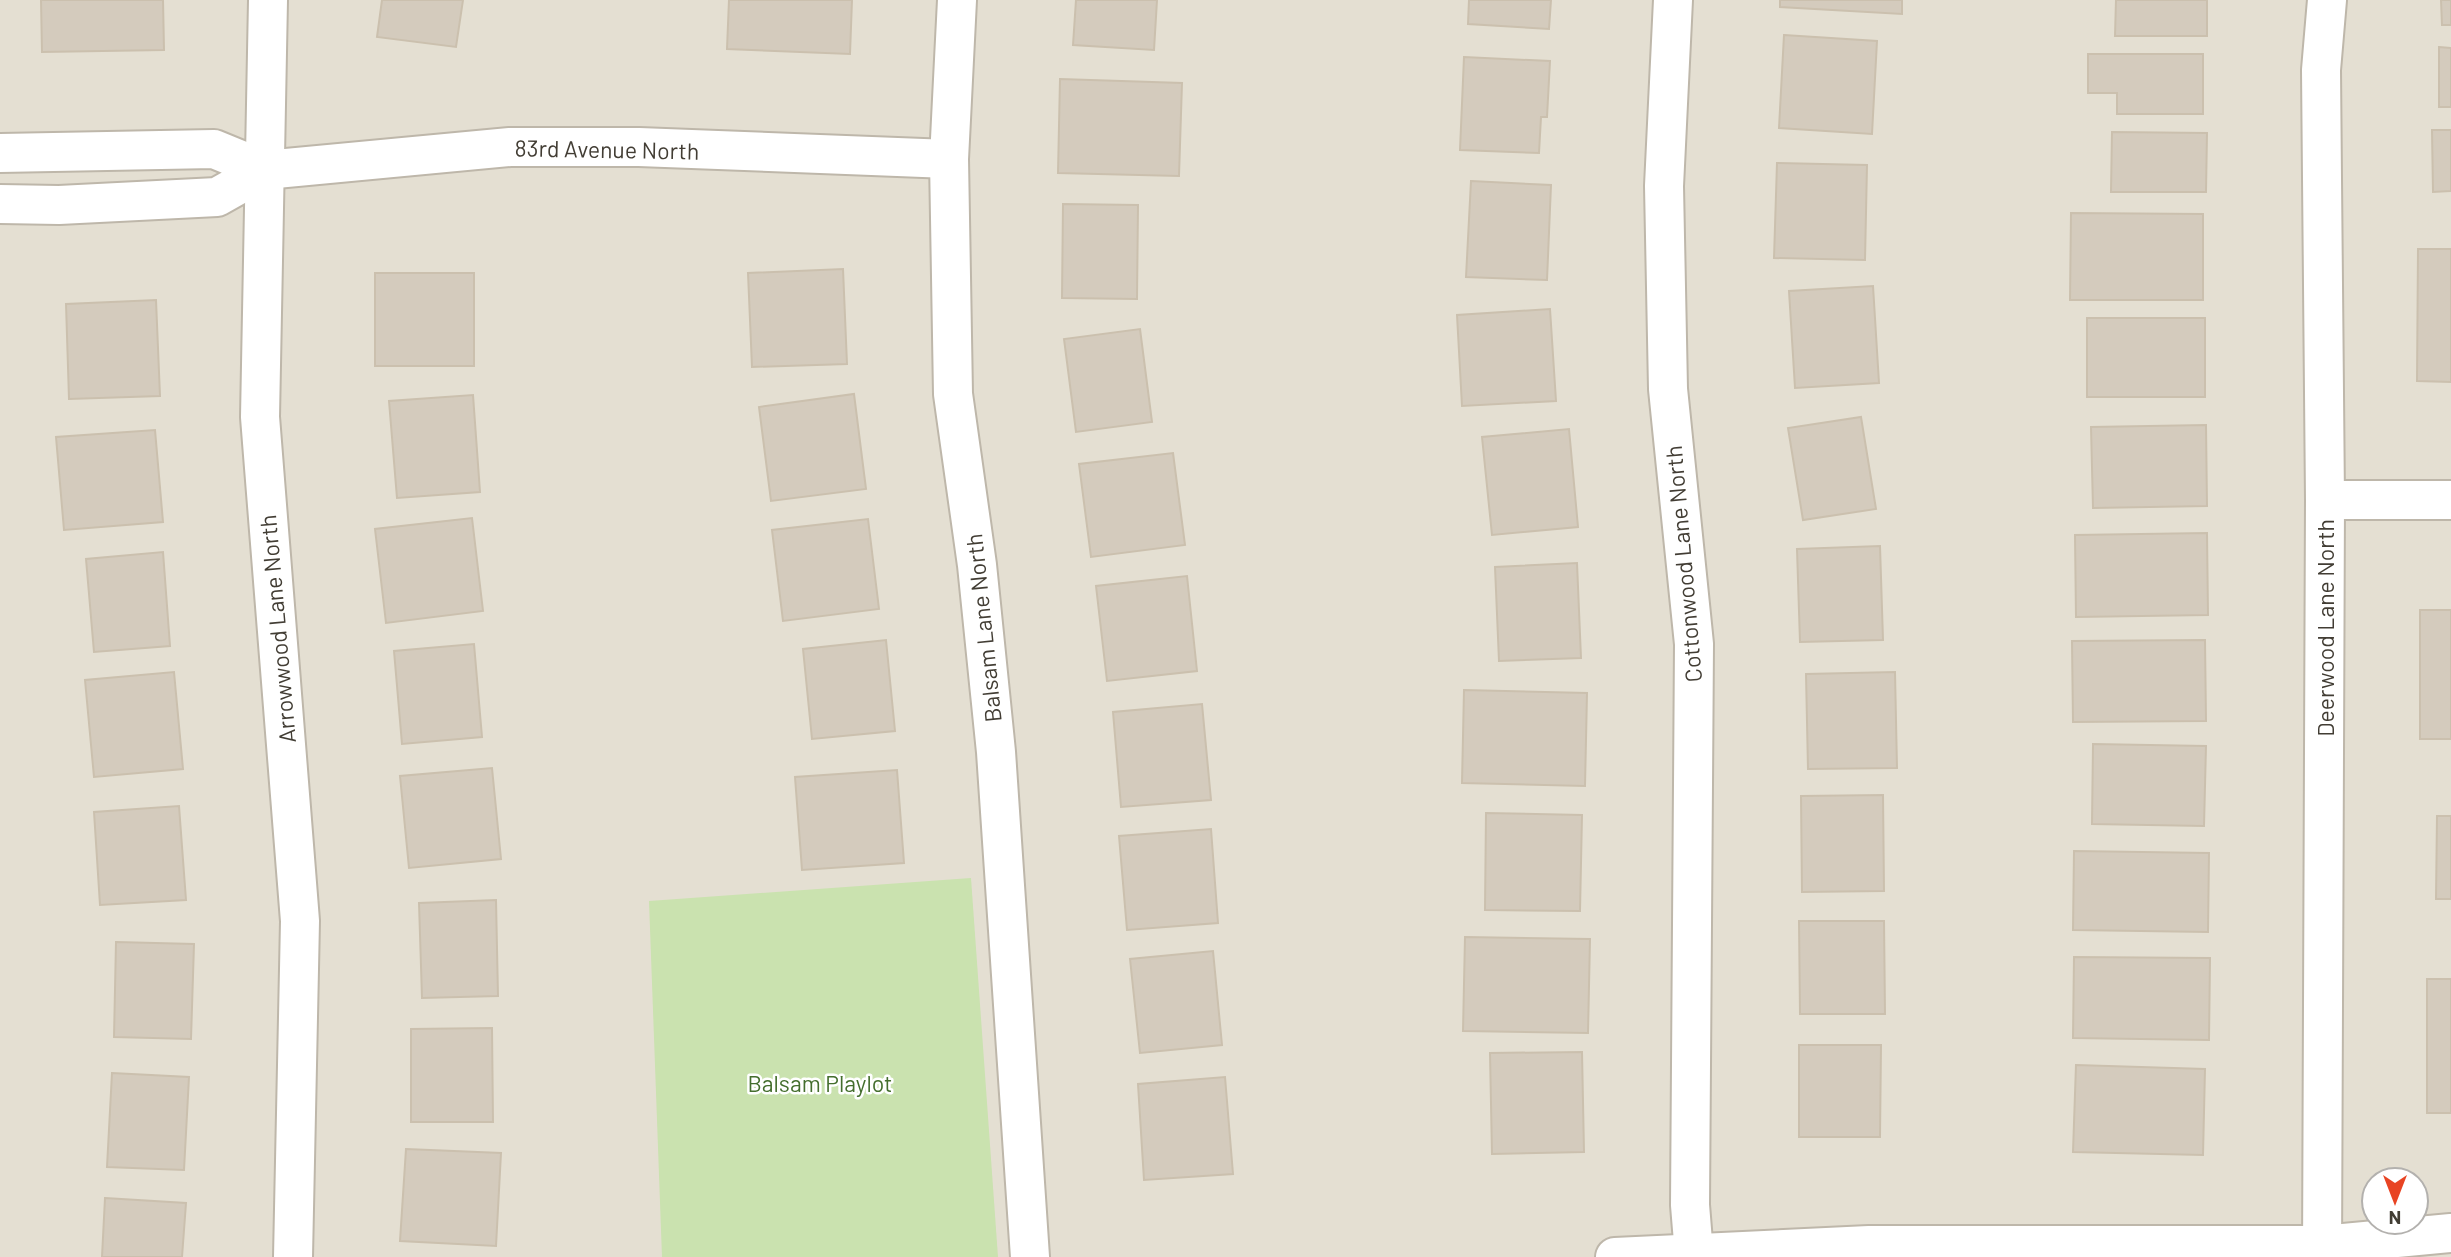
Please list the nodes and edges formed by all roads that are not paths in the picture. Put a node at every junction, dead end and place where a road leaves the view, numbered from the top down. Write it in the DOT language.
graph roads {
  1 [pos="268,0"];
  2 [pos="957,0"];
  3 [pos="1673,0"];
  4 [pos="2327,0"];
  5 [pos="0,153"];
  6 [pos="949,159"];
  7 [pos="265,170"];
  8 [pos="0,204"];
  9 [pos="2325,500"];
  10 [pos="2451,500"];
  11 [pos="2451,1233"];
  12 [pos="2322,1251"];
  13 [pos="1694,1254"];
  14 [pos="293,1257"];
  15 [pos="1030,1257"];
  16 [pos="1615,1257"];
  1 -- 7 [label="street, Arrowwood Lane North"];
  2 -- 6 [label="street, Balsam Lane North"];
  3 -- 13 [label="street, Cottonwood Lane North"];
  4 -- 9 [label="street, Deerwood Lane North"];
  5 -- 7 [label="street, 83rd Avenue North"];
  6 -- 7 [label="street, 83rd Avenue North"];
  6 -- 15 [label="street, Balsam Lane North"];
  7 -- 8 [label="street, 83rd Avenue North"];
  7 -- 14 [label="street, Arrowwood Lane North"];
  9 -- 10 [label="street"];
  9 -- 12 [label="street, Deerwood Lane North"];
  11 -- 12 [label="street"];
  12 -- 13 [label="street"];
  13 -- 16 [label="street"];
}
